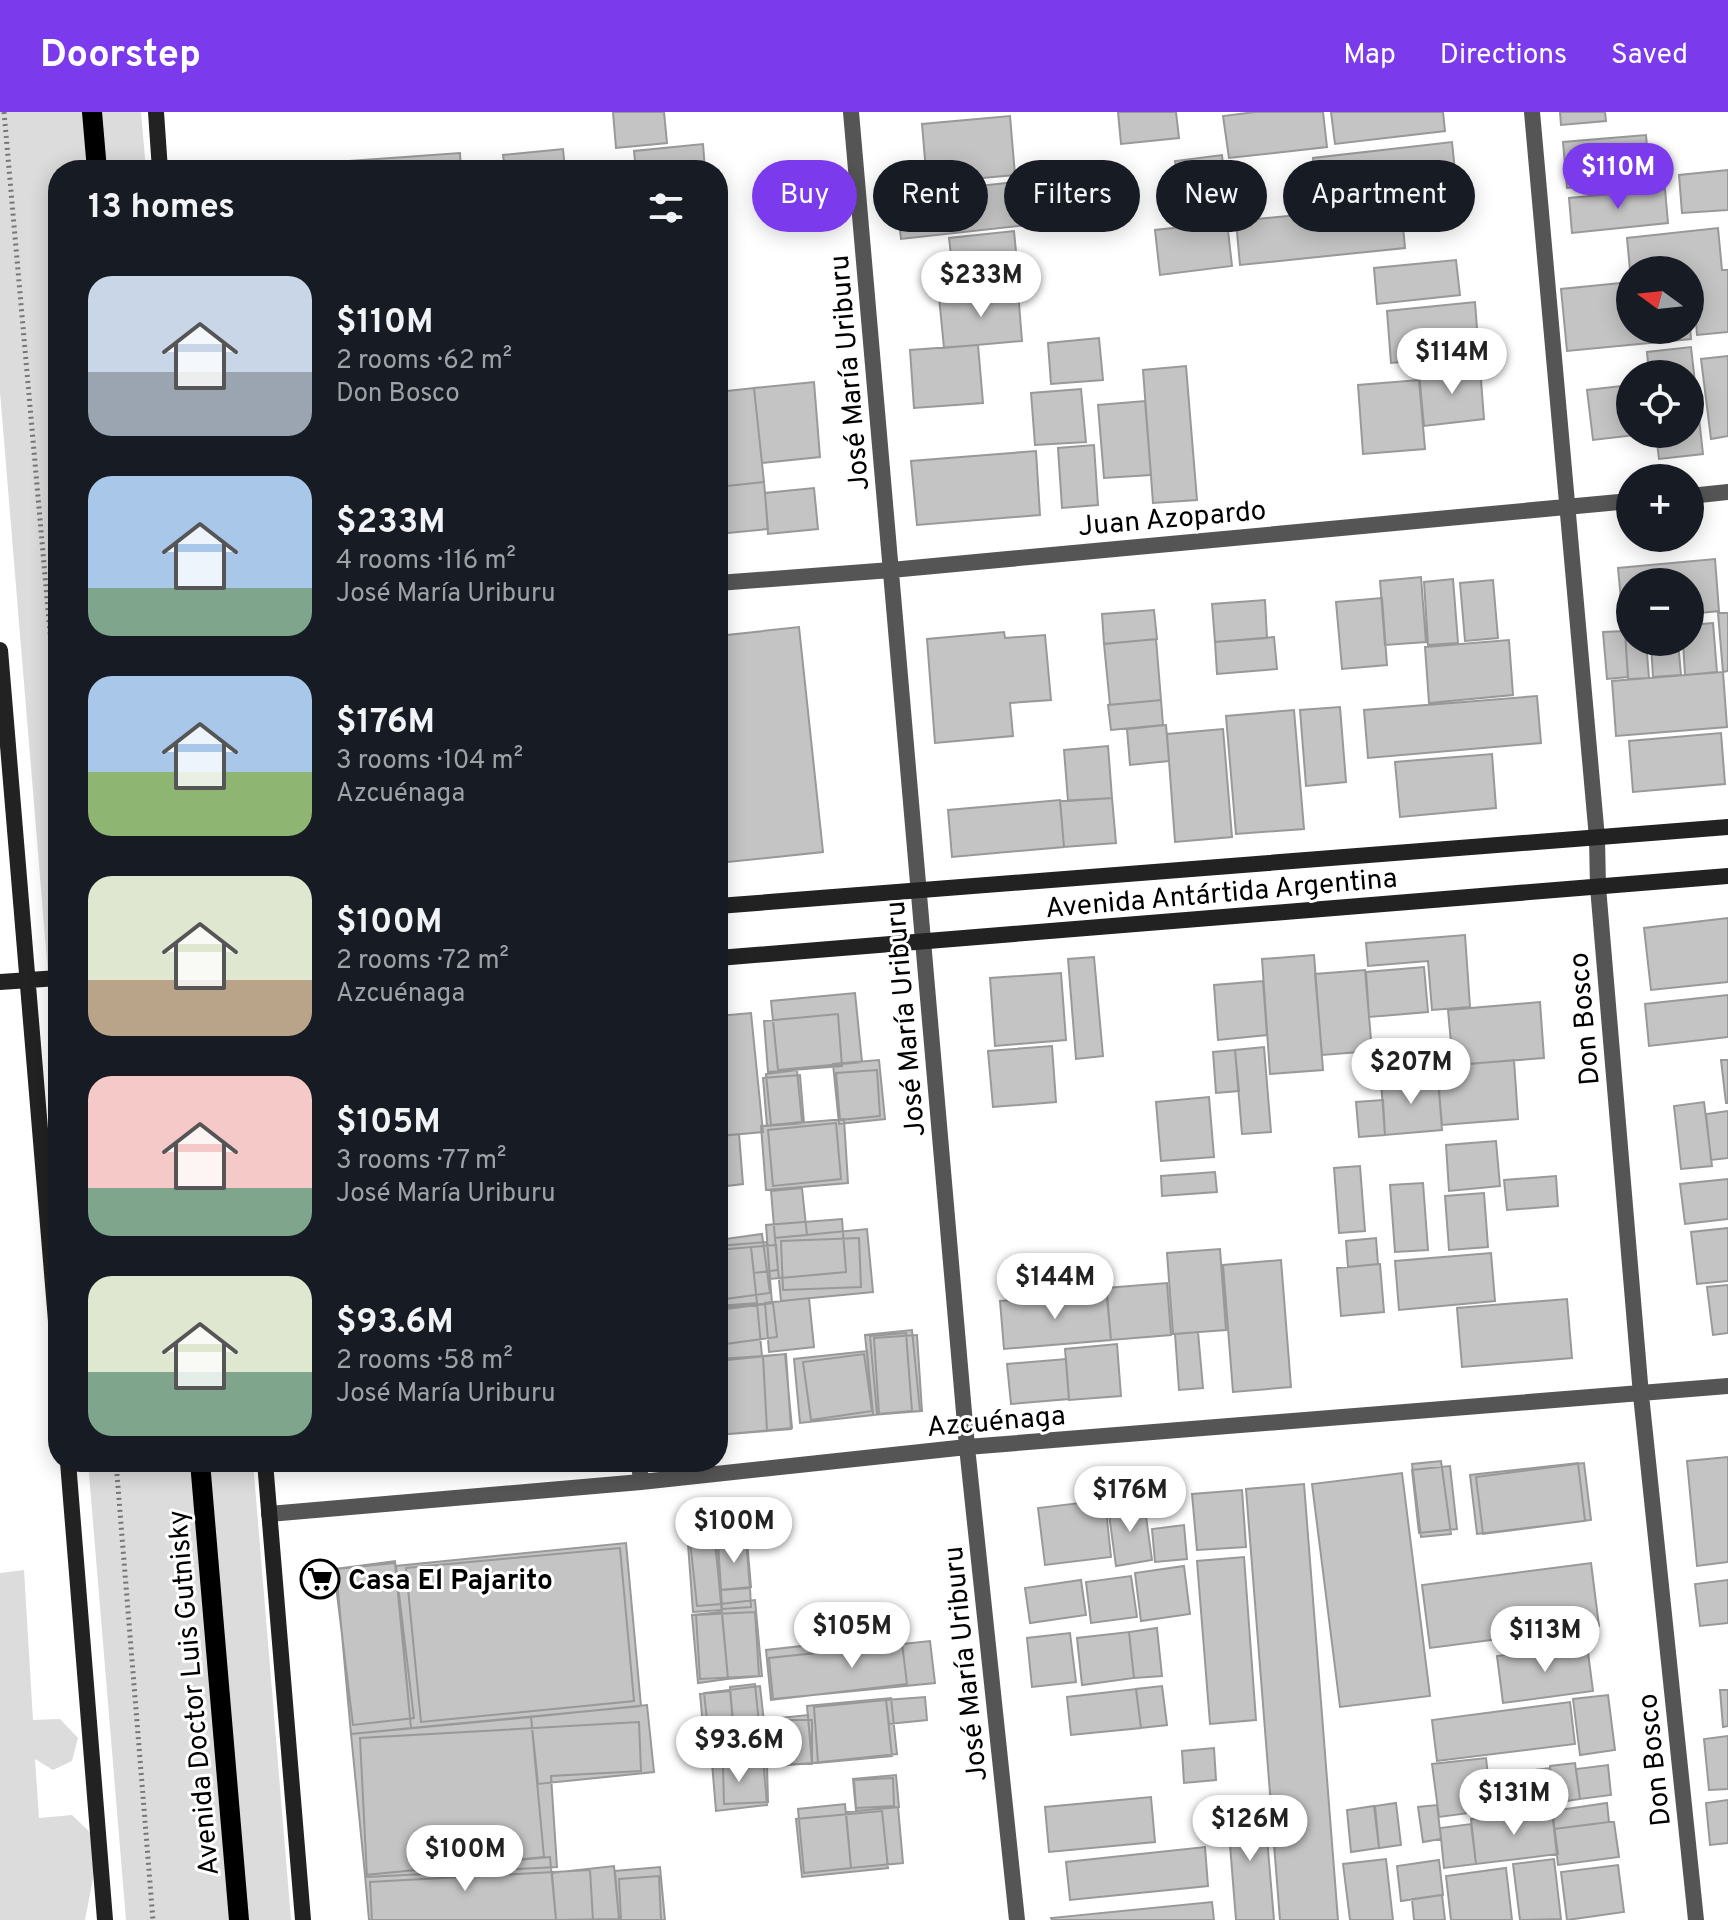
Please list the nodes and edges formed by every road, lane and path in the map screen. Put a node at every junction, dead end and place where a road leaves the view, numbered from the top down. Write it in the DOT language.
graph roads {
  1 [pos="4,112"];
  2 [pos="92,112"];
  3 [pos="156,112"];
  4 [pos="851,112"];
  5 [pos="1532,112"];
  6 [pos="96,160"];
  7 [pos="159,160"];
  8 [pos="1728,492"];
  9 [pos="1704,495"];
  10 [pos="1616,502"];
  11 [pos="1568,506"];
  12 [pos="891,570"];
  13 [pos="728,582"];
  14 [pos="48,610"];
  15 [pos="0,650"];
  16 [pos="1728,827"];
  17 [pos="1597,838"];
  18 [pos="1728,876"];
  19 [pos="1598,887"];
  20 [pos="919,890"];
  21 [pos="728,905"];
  22 [pos="924,942"];
  23 [pos="728,957"];
  24 [pos="48,979"];
  25 [pos="28,980"];
  26 [pos="0,982"];
  27 [pos="48,1223"];
  28 [pos="1728,1386"];
  29 [pos="1641,1395"];
  30 [pos="967,1447"];
  31 [pos="69,1472"];
  32 [pos="117,1472"];
  33 [pos="201,1472"];
  34 [pos="266,1472"];
  35 [pos="640,1472"];
  36 [pos="641,1482"];
  37 [pos="269,1514"];
  38 [pos="105,1920"];
  39 [pos="153,1920"];
  40 [pos="239,1920"];
  41 [pos="303,1920"];
  42 [pos="1017,1920"];
  43 [pos="1696,1920"];
  1 -- 14 [label="path"];
  2 -- 6 [label="main road"];
  3 -- 7 [label="main road"];
  4 -- 12 [label="street, José María Uriburu"];
  5 -- 11 [label="street, Don Bosco"];
  8 -- 9 [label="street"];
  10 -- 11 [label="street, Juan Azopardo"];
  11 -- 12 [label="street, Juan Azopardo"];
  11 -- 17 [label="street, Don Bosco"];
  12 -- 13 [label="street, Juan Azopardo"];
  12 -- 20 [label="street, José María Uriburu"];
  15 -- 25 [label="main road"];
  16 -- 17 [label="main road, Avenida Antártida Argentina"];
  17 -- 19 [label="street, Don Bosco"];
  17 -- 20 [label="main road, Avenida Antártida Argentina"];
  18 -- 19 [label="main road, Avenida Antártida Argentina"];
  19 -- 22 [label="main road, Avenida Antártida Argentina"];
  19 -- 29 [label="street, Don Bosco"];
  20 -- 21 [label="main road, Avenida Antártida Argentina"];
  20 -- 22 [label="street, José María Uriburu"];
  22 -- 23 [label="main road, Avenida Antártida Argentina"];
  22 -- 30 [label="street, José María Uriburu"];
  24 -- 25 [label="main road"];
  25 -- 26 [label="main road"];
  25 -- 27 [label="main road"];
  28 -- 29 [label="street, Azcuénaga"];
  29 -- 30 [label="street, Azcuénaga"];
  29 -- 43 [label="street, Don Bosco"];
  30 -- 36 [label="street, Azcuénaga"];
  30 -- 42 [label="street, José María Uriburu"];
  31 -- 38 [label="main road"];
  32 -- 39 [label="path"];
  33 -- 40 [label="main road, Avenida Doctor Luis Gutnisky"];
  34 -- 37 [label="main road"];
  35 -- 36 [label="street"];
  36 -- 37 [label="street, Azcuénaga"];
  37 -- 41 [label="main road"];
}
